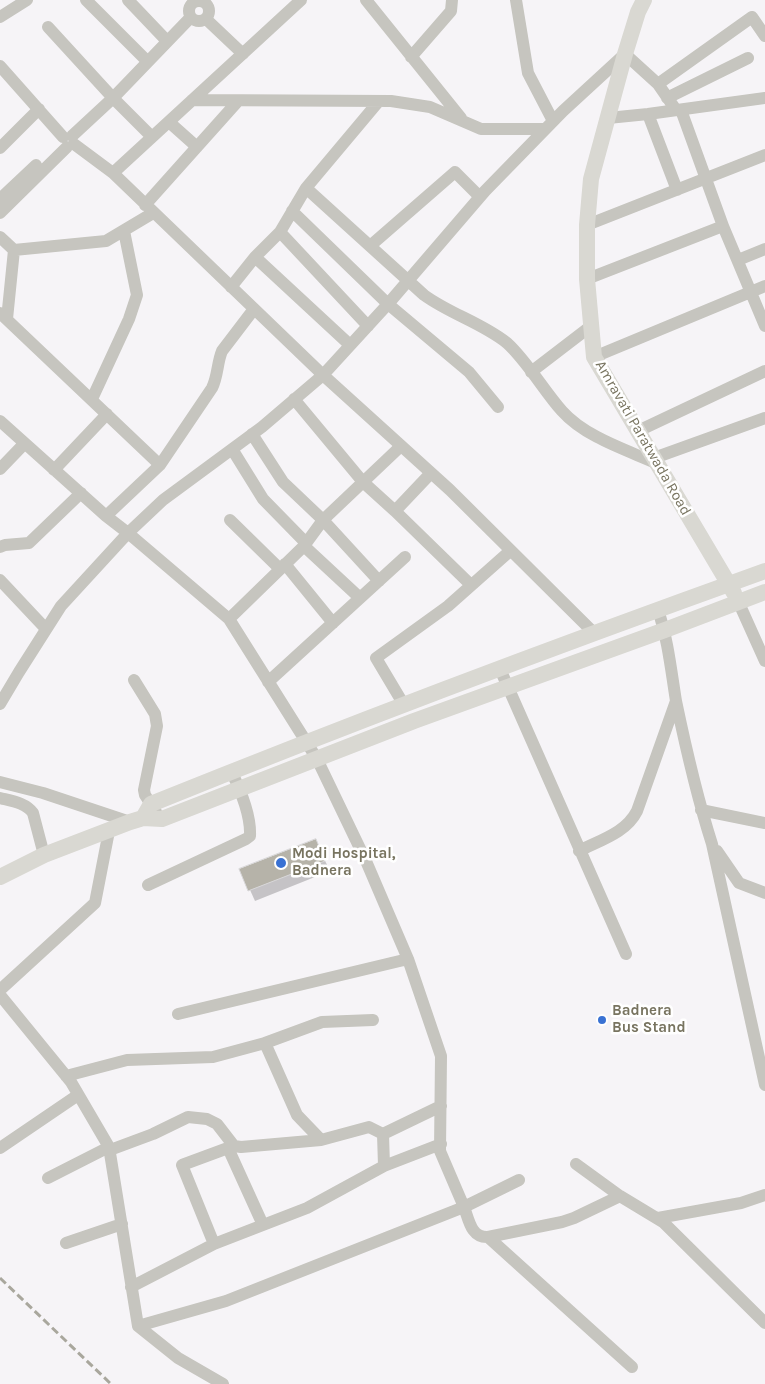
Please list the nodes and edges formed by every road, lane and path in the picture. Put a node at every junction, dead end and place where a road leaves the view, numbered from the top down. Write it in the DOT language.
graph roads {
  1 [pos="27,0"];
  2 [pos="86,0"];
  3 [pos="128,0"];
  4 [pos="301,0"];
  5 [pos="366,0"];
  6 [pos="452,0"];
  7 [pos="516,0"];
  8 [pos="644,0"];
  9 [pos="190,2"];
  10 [pos="208,2"];
  11 [pos="0,16"];
  12 [pos="191,17"];
  13 [pos="206,18"];
  14 [pos="48,27"];
  15 [pos="765,35"];
  16 [pos="167,41"];
  17 [pos="243,54"];
  18 [pos="625,54"];
  19 [pos="411,57"];
  20 [pos="748,58"];
  21 [pos="147,61"];
  22 [pos="0,66"];
  23 [pos="658,84"];
  24 [pos="113,98"];
  25 [pos="667,98"];
  26 [pos="765,98"];
  27 [pos="192,100"];
  28 [pos="238,101"];
  29 [pos="378,101"];
  30 [pos="39,109"];
  31 [pos="678,110"];
  32 [pos="648,114"];
  33 [pos="608,118"];
  34 [pos="462,120"];
  35 [pos="169,122"];
  36 [pos="549,125"];
  37 [pos="152,137"];
  38 [pos="68,141"];
  39 [pos="197,147"];
  40 [pos="0,148"];
  41 [pos="765,155"];
  42 [pos="113,173"];
  43 [pos="706,178"];
  44 [pos="306,188"];
  45 [pos="677,190"];
  46 [pos="480,197"];
  47 [pos="0,199"];
  48 [pos="149,209"];
  49 [pos="292,211"];
  50 [pos="0,213"];
  51 [pos="587,225"];
  52 [pos="723,226"];
  53 [pos="124,231"];
  54 [pos="280,232"];
  55 [pos="0,237"];
  56 [pos="370,246"];
  57 [pos="765,249"];
  58 [pos="14,250"];
  59 [pos="255,257"];
  60 [pos="738,260"];
  61 [pos="586,279"];
  62 [pos="408,280"];
  63 [pos="765,286"];
  64 [pos="231,287"];
  65 [pos="750,291"];
  66 [pos="388,304"];
  67 [pos="254,309"];
  68 [pos="4,316"];
  69 [pos="368,326"];
  70 [pos="592,326"];
  71 [pos="765,326"];
  72 [pos="350,345"];
  73 [pos="594,357"];
  74 [pos="765,371"];
  75 [pos="531,372"];
  76 [pos="323,375"];
  77 [pos="92,399"];
  78 [pos="294,399"];
  79 [pos="498,407"];
  80 [pos="107,414"];
  81 [pos="765,418"];
  82 [pos="0,421"];
  83 [pos="638,431"];
  84 [pos="252,434"];
  85 [pos="24,444"];
  86 [pos="402,446"];
  87 [pos="232,449"];
  88 [pos="656,461"];
  89 [pos="160,465"];
  90 [pos="0,469"];
  91 [pos="54,470"];
  92 [pos="431,473"];
  93 [pos="363,482"];
  94 [pos="81,493"];
  95 [pos="395,511"];
  96 [pos="106,516"];
  97 [pos="230,520"];
  98 [pos="323,520"];
  99 [pos="128,533"];
  100 [pos="2,544"];
  101 [pos="305,544"];
  102 [pos="510,551"];
  103 [pos="405,557"];
  104 [pos="283,567"];
  105 [pos="765,571"];
  106 [pos="0,580"];
  107 [pos="379,581"];
  108 [pos="729,584"];
  109 [pos="471,585"];
  110 [pos="765,592"];
  111 [pos="360,598"];
  112 [pos="738,601"];
  113 [pos="658,610"];
  114 [pos="229,619"];
  115 [pos="333,623"];
  116 [pos="46,629"];
  117 [pos="665,630"];
  118 [pos="594,633"];
  119 [pos="765,661"];
  120 [pos="500,668"];
  121 [pos="134,680"];
  122 [pos="268,682"];
  123 [pos="507,686"];
  124 [pos="676,701"];
  125 [pos="0,704"];
  126 [pos="404,706"];
  127 [pos="306,741"];
  128 [pos="318,759"];
  129 [pos="231,771"];
  130 [pos="0,782"];
  131 [pos="240,789"];
  132 [pos="44,793"];
  133 [pos="0,798"];
  134 [pos="151,804"];
  135 [pos="30,809"];
  136 [pos="701,810"];
  137 [pos="136,820"];
  138 [pos="162,820"];
  139 [pos="765,823"];
  140 [pos="109,831"];
  141 [pos="712,844"];
  142 [pos="579,850"];
  143 [pos="44,855"];
  144 [pos="0,876"];
  145 [pos="148,885"];
  146 [pos="765,893"];
  147 [pos="626,954"];
  148 [pos="408,959"];
  149 [pos="0,990"];
  150 [pos="0,995"];
  151 [pos="178,1014"];
  152 [pos="373,1020"];
  153 [pos="264,1043"];
  154 [pos="66,1076"];
  155 [pos="765,1085"];
  156 [pos="78,1094"];
  157 [pos="441,1106"];
  158 [pos="383,1134"];
  159 [pos="321,1140"];
  160 [pos="440,1144"];
  161 [pos="231,1147"];
  162 [pos="0,1148"];
  163 [pos="110,1148"];
  164 [pos="576,1164"];
  165 [pos="384,1166"];
  166 [pos="48,1178"];
  167 [pos="520,1180"];
  168 [pos="765,1195"];
  169 [pos="620,1196"];
  170 [pos="464,1207"];
  171 [pos="658,1218"];
  172 [pos="122,1224"];
  173 [pos="263,1225"];
  174 [pos="488,1237"];
  175 [pos="66,1243"];
  176 [pos="214,1244"];
  177 [pos="131,1287"];
  178 [pos="765,1323"];
  179 [pos="138,1326"];
  180 [pos="632,1366"];
  181 [pos="223,1384"];
  1 -- 11 [label="street"];
  2 -- 21 [label="street"];
  3 -- 16 [label="street"];
  4 -- 17 [label="street"];
  5 -- 19 [label="street"];
  6 -- 19 [label="street"];
  7 -- 36 [label="street"];
  8 -- 18 [label="main road, Amravati Paratwada Road"];
  9 -- 10 [label="street"];
  9 -- 12 [label="street"];
  10 -- 13 [label="street"];
  12 -- 13 [label="street"];
  12 -- 16 [label="street"];
  13 -- 17 [label="street"];
  14 -- 24 [label="street"];
  15 -- 23 [label="street"];
  16 -- 21 [label="street"];
  17 -- 27 [label="street"];
  18 -- 23 [label="street"];
  18 -- 33 [label="main road, Amravati Paratwada Road"];
  18 -- 36 [label="street"];
  19 -- 34 [label="street"];
  20 -- 25 [label="street"];
  21 -- 24 [label="street"];
  22 -- 30 [label="street"];
  23 -- 25 [label="street"];
  24 -- 37 [label="street"];
  24 -- 38 [label="street"];
  25 -- 31 [label="street"];
  26 -- 31 [label="street"];
  27 -- 28 [label="street"];
  27 -- 35 [label="street"];
  28 -- 29 [label="street"];
  28 -- 39 [label="street"];
  29 -- 34 [label="street"];
  29 -- 44 [label="street"];
  30 -- 38 [label="street"];
  30 -- 40 [label="street"];
  31 -- 32 [label="street"];
  31 -- 43 [label="street"];
  32 -- 33 [label="street"];
  32 -- 45 [label="street"];
  33 -- 51 [label="main road, Amravati Paratwada Road"];
  34 -- 36 [label="street"];
  35 -- 37 [label="street"];
  35 -- 39 [label="street"];
  36 -- 46 [label="street"];
  37 -- 42 [label="street"];
  38 -- 42 [label="street"];
  38 -- 47 [label="street"];
  38 -- 50 [label="street"];
  39 -- 48 [label="street"];
  41 -- 43 [label="street"];
  42 -- 48 [label="street"];
  43 -- 45 [label="street"];
  43 -- 52 [label="street"];
  44 -- 49 [label="street"];
  44 -- 56 [label="street"];
  45 -- 51 [label="street"];
  46 -- 56 [label="street"];
  46 -- 62 [label="street"];
  48 -- 53 [label="street"];
  48 -- 64 [label="street"];
  49 -- 54 [label="street"];
  49 -- 66 [label="street"];
  51 -- 61 [label="main road, Amravati Paratwada Road"];
  52 -- 60 [label="street"];
  52 -- 61 [label="street"];
  53 -- 58 [label="street"];
  53 -- 77 [label="street"];
  54 -- 59 [label="street"];
  54 -- 69 [label="street"];
  55 -- 58 [label="street"];
  56 -- 62 [label="street"];
  57 -- 60 [label="street"];
  58 -- 68 [label="street"];
  59 -- 64 [label="street"];
  59 -- 72 [label="street"];
  60 -- 65 [label="street"];
  61 -- 70 [label="main road, Amravati Paratwada Road"];
  62 -- 66 [label="street"];
  62 -- 75 [label="street"];
  63 -- 65 [label="street"];
  64 -- 67 [label="street"];
  65 -- 71 [label="street"];
  65 -- 73 [label="street"];
  66 -- 69 [label="street"];
  66 -- 79 [label="street"];
  67 -- 76 [label="street"];
  67 -- 89 [label="street"];
  68 -- 77 [label="street"];
  69 -- 72 [label="street"];
  70 -- 73 [label="main road, Amravati Paratwada Road"];
  70 -- 75 [label="street"];
  72 -- 76 [label="street"];
  73 -- 83 [label="main road, Amravati Paratwada Road"];
  74 -- 83 [label="street"];
  75 -- 88 [label="street"];
  76 -- 78 [label="street"];
  76 -- 86 [label="street"];
  77 -- 80 [label="street"];
  78 -- 84 [label="street"];
  78 -- 93 [label="street"];
  80 -- 89 [label="street"];
  80 -- 91 [label="street"];
  81 -- 88 [label="street"];
  82 -- 85 [label="street"];
  83 -- 88 [label="main road, Amravati Paratwada Road"];
  84 -- 87 [label="street"];
  84 -- 98 [label="street"];
  85 -- 90 [label="street"];
  85 -- 91 [label="street"];
  86 -- 92 [label="street"];
  86 -- 93 [label="street"];
  87 -- 99 [label="street"];
  87 -- 101 [label="street"];
  88 -- 108 [label="main road, Amravati Paratwada Road"];
  89 -- 96 [label="street"];
  91 -- 94 [label="street"];
  92 -- 95 [label="street"];
  92 -- 102 [label="street"];
  93 -- 95 [label="street"];
  93 -- 98 [label="street"];
  94 -- 96 [label="street"];
  94 -- 100 [label="street"];
  95 -- 109 [label="street"];
  96 -- 99 [label="street"];
  97 -- 104 [label="street"];
  98 -- 101 [label="street"];
  98 -- 107 [label="street"];
  99 -- 114 [label="street"];
  99 -- 116 [label="street"];
  101 -- 104 [label="street"];
  101 -- 111 [label="street"];
  102 -- 109 [label="street"];
  102 -- 118 [label="street"];
  103 -- 107 [label="street"];
  104 -- 114 [label="street"];
  104 -- 115 [label="street"];
  105 -- 108 [label="main road"];
  106 -- 116 [label="street"];
  107 -- 111 [label="street"];
  108 -- 112 [label="main road, Amravati Paratwada Road"];
  108 -- 113 [label="main road"];
  109 -- 126 [label="street"];
  110 -- 112 [label="main road"];
  111 -- 115 [label="street"];
  112 -- 117 [label="main road"];
  112 -- 119 [label="street"];
  113 -- 117 [label="street"];
  113 -- 118 [label="main road"];
  114 -- 122 [label="street"];
  115 -- 122 [label="street"];
  116 -- 125 [label="street"];
  117 -- 123 [label="main road"];
  117 -- 124 [label="street"];
  118 -- 120 [label="main road"];
  120 -- 123 [label="street"];
  120 -- 126 [label="main road"];
  121 -- 134 [label="street"];
  122 -- 127 [label="street"];
  123 -- 128 [label="main road"];
  123 -- 142 [label="street"];
  124 -- 136 [label="street"];
  124 -- 142 [label="street"];
  126 -- 127 [label="main road"];
  127 -- 128 [label="street"];
  127 -- 129 [label="main road"];
  128 -- 131 [label="main road"];
  128 -- 148 [label="street"];
  129 -- 131 [label="street"];
  129 -- 134 [label="main road"];
  130 -- 132 [label="street"];
  131 -- 138 [label="main road"];
  131 -- 145 [label="street"];
  132 -- 135 [label="street"];
  132 -- 137 [label="street"];
  133 -- 135 [label="street"];
  134 -- 137 [label="main road"];
  134 -- 138 [label="street"];
  135 -- 143 [label="street"];
  136 -- 139 [label="street"];
  136 -- 141 [label="street"];
  137 -- 138 [label="main road"];
  137 -- 140 [label="main road"];
  140 -- 143 [label="main road"];
  140 -- 149 [label="street"];
  141 -- 146 [label="street"];
  141 -- 155 [label="street"];
  142 -- 147 [label="street"];
  143 -- 144 [label="main road"];
  148 -- 151 [label="street"];
  148 -- 157 [label="street"];
  150 -- 154 [label="street"];
  152 -- 153 [label="street"];
  153 -- 154 [label="street"];
  153 -- 159 [label="street"];
  154 -- 156 [label="street"];
  156 -- 162 [label="street"];
  156 -- 163 [label="street"];
  157 -- 158 [label="street"];
  157 -- 160 [label="street"];
  158 -- 159 [label="street"];
  158 -- 165 [label="street"];
  159 -- 161 [label="street"];
  160 -- 165 [label="street"];
  160 -- 170 [label="street"];
  161 -- 163 [label="street"];
  161 -- 173 [label="street"];
  161 -- 176 [label="street"];
  163 -- 166 [label="street"];
  163 -- 172 [label="street"];
  164 -- 169 [label="street"];
  165 -- 173 [label="street"];
  167 -- 170 [label="street"];
  168 -- 171 [label="street"];
  169 -- 171 [label="street"];
  169 -- 174 [label="street"];
  170 -- 174 [label="street"];
  170 -- 179 [label="street"];
  171 -- 178 [label="street"];
  172 -- 175 [label="street"];
  172 -- 177 [label="street"];
  173 -- 176 [label="street"];
  174 -- 180 [label="street"];
  176 -- 177 [label="street"];
  177 -- 179 [label="street"];
  179 -- 181 [label="street"];
}
